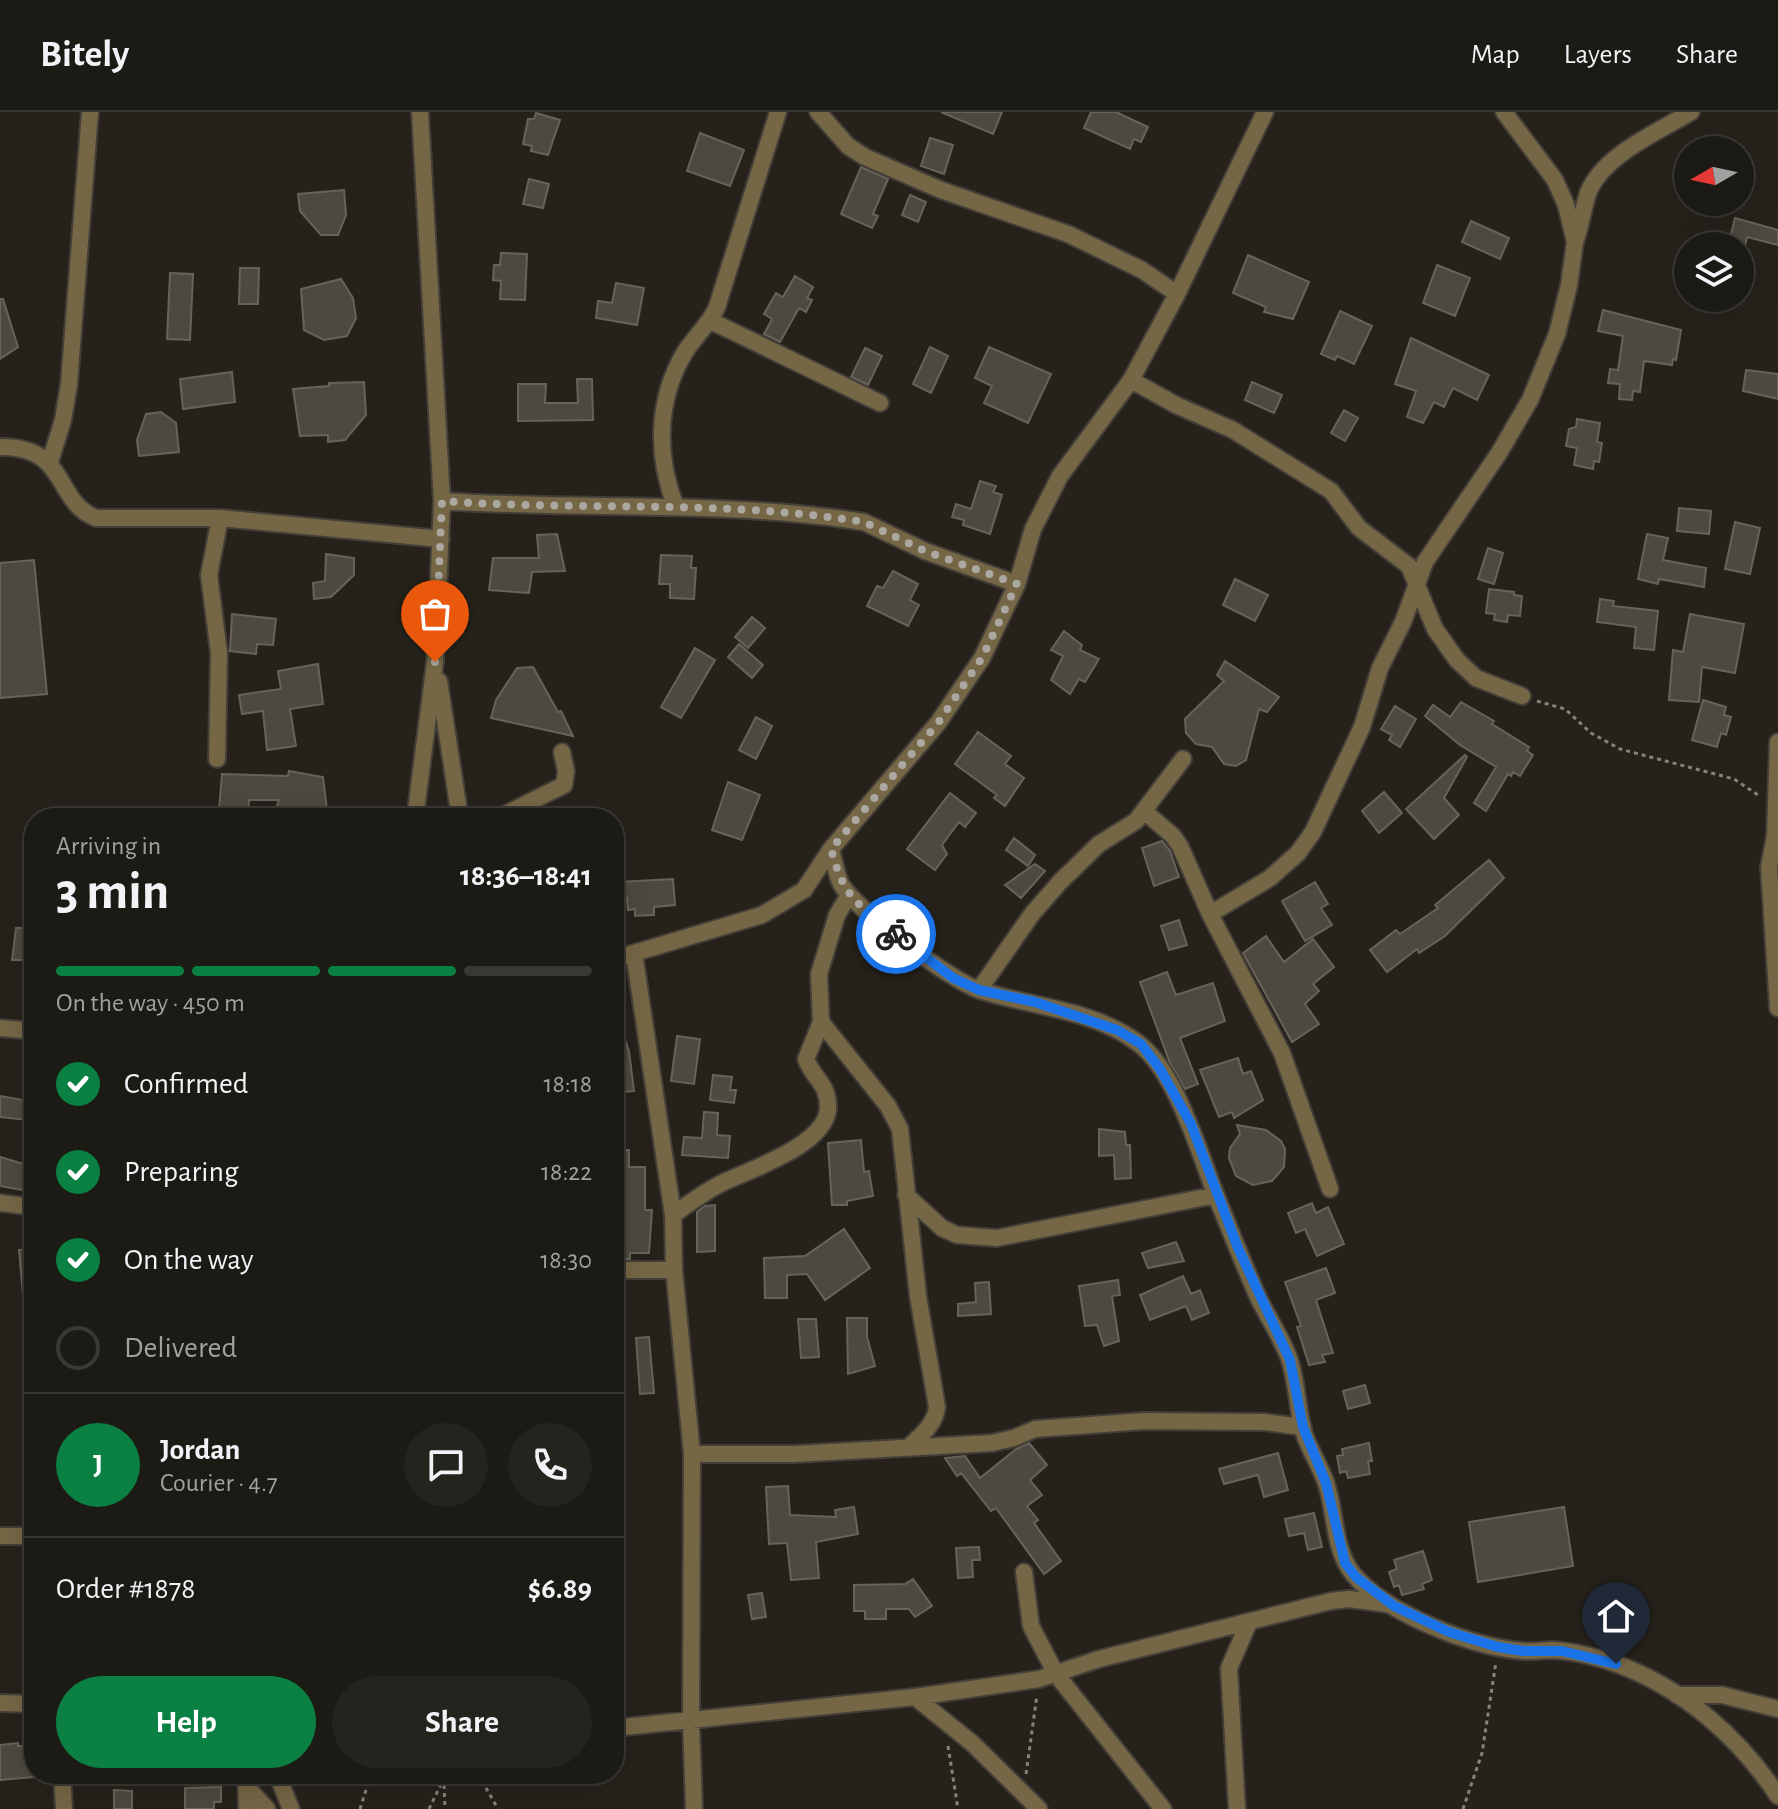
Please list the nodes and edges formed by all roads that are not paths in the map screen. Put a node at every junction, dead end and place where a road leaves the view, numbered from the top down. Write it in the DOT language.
graph roads {
  1 [pos="90,112"];
  2 [pos="420,112"];
  3 [pos="778,112"];
  4 [pos="818,112"];
  5 [pos="1265,112"];
  6 [pos="1504,112"];
  7 [pos="1691,112"];
  8 [pos="1575,242"];
  9 [pos="1177,294"];
  10 [pos="711,321"];
  11 [pos="1131,380"];
  12 [pos="880,403"];
  13 [pos="0,447"];
  14 [pos="50,462"];
  15 [pos="442,501"];
  16 [pos="676,507"];
  17 [pos="220,518"];
  18 [pos="441,539"];
  19 [pos="1417,582"];
  20 [pos="1017,584"];
  21 [pos="435,662"];
  22 [pos="1522,696"];
  23 [pos="1778,742"];
  24 [pos="562,752"];
  25 [pos="217,759"];
  26 [pos="1183,759"];
  27 [pos="416,808"];
  28 [pos="458,808"];
  29 [pos="518,808"];
  30 [pos="1144,811"];
  31 [pos="1776,836"];
  32 [pos="831,849"];
  33 [pos="849,895"];
  34 [pos="1210,914"];
  35 [pos="634,953"];
  36 [pos="624,956"];
  37 [pos="979,990"];
  38 [pos="1778,1008"];
  39 [pos="821,1022"];
  40 [pos="0,1028"];
  41 [pos="24,1030"];
  42 [pos="1330,1189"];
  43 [pos="906,1195"];
  44 [pos="1216,1195"];
  45 [pos="0,1203"];
  46 [pos="24,1206"];
  47 [pos="673,1215"];
  48 [pos="624,1270"];
  49 [pos="674,1270"];
  50 [pos="1303,1427"];
  51 [pos="909,1447"];
  52 [pos="692,1454"];
  53 [pos="0,1536"];
  54 [pos="24,1536"];
  55 [pos="1024,1572"];
  56 [pos="1394,1606"];
  57 [pos="1249,1622"];
  58 [pos="1048,1676"];
  59 [pos="1677,1695"];
  60 [pos="915,1697"];
  61 [pos="0,1703"];
  62 [pos="24,1704"];
  63 [pos="1778,1709"];
  64 [pos="691,1722"];
  65 [pos="624,1727"];
  66 [pos="63,1784"];
  67 [pos="246,1784"];
  68 [pos="249,1784"];
  69 [pos="281,1784"];
  70 [pos="1778,1796"];
  71 [pos="64,1809"];
  72 [pos="247,1809"];
  73 [pos="267,1809"];
  74 [pos="291,1809"];
  75 [pos="694,1809"];
  76 [pos="1039,1809"];
  77 [pos="1163,1809"];
  78 [pos="1237,1809"];
  1 -- 14 [label="street"];
  2 -- 15 [label="street"];
  3 -- 10 [label="street"];
  4 -- 9 [label="street"];
  5 -- 9 [label="street"];
  6 -- 8 [label="street"];
  7 -- 8 [label="street"];
  8 -- 19 [label="street"];
  9 -- 11 [label="street"];
  10 -- 12 [label="street"];
  10 -- 16 [label="street"];
  11 -- 19 [label="street"];
  11 -- 20 [label="street"];
  13 -- 14 [label="street"];
  14 -- 17 [label="street"];
  15 -- 16 [label="street"];
  15 -- 18 [label="street"];
  16 -- 20 [label="street"];
  17 -- 18 [label="street"];
  17 -- 25 [label="street"];
  18 -- 21 [label="street"];
  19 -- 22 [label="street"];
  19 -- 34 [label="street"];
  20 -- 32 [label="street"];
  21 -- 27 [label="street"];
  21 -- 28 [label="street"];
  23 -- 31 [label="street"];
  24 -- 29 [label="street"];
  26 -- 30 [label="street"];
  30 -- 34 [label="street"];
  30 -- 37 [label="street"];
  31 -- 38 [label="street"];
  32 -- 33 [label="street"];
  32 -- 35 [label="street"];
  33 -- 37 [label="street"];
  33 -- 39 [label="street"];
  34 -- 42 [label="street"];
  35 -- 36 [label="street"];
  35 -- 47 [label="street"];
  37 -- 44 [label="street"];
  39 -- 43 [label="street"];
  39 -- 47 [label="street"];
  40 -- 41 [label="street"];
  43 -- 44 [label="street"];
  43 -- 51 [label="street"];
  44 -- 50 [label="street"];
  45 -- 46 [label="street"];
  47 -- 49 [label="street"];
  48 -- 49 [label="street"];
  49 -- 52 [label="street"];
  50 -- 51 [label="street"];
  50 -- 56 [label="street"];
  51 -- 52 [label="street"];
  52 -- 64 [label="street"];
  53 -- 54 [label="street"];
  55 -- 58 [label="street"];
  56 -- 57 [label="street"];
  56 -- 59 [label="street"];
  57 -- 58 [label="street"];
  57 -- 78 [label="street"];
  58 -- 60 [label="street"];
  58 -- 77 [label="street"];
  59 -- 63 [label="street"];
  59 -- 70 [label="street"];
  60 -- 64 [label="street"];
  60 -- 76 [label="street"];
  61 -- 62 [label="street"];
  64 -- 65 [label="street"];
  64 -- 75 [label="street"];
  66 -- 71 [label="street"];
  67 -- 72 [label="street"];
  68 -- 73 [label="street"];
  69 -- 74 [label="street"];
}
